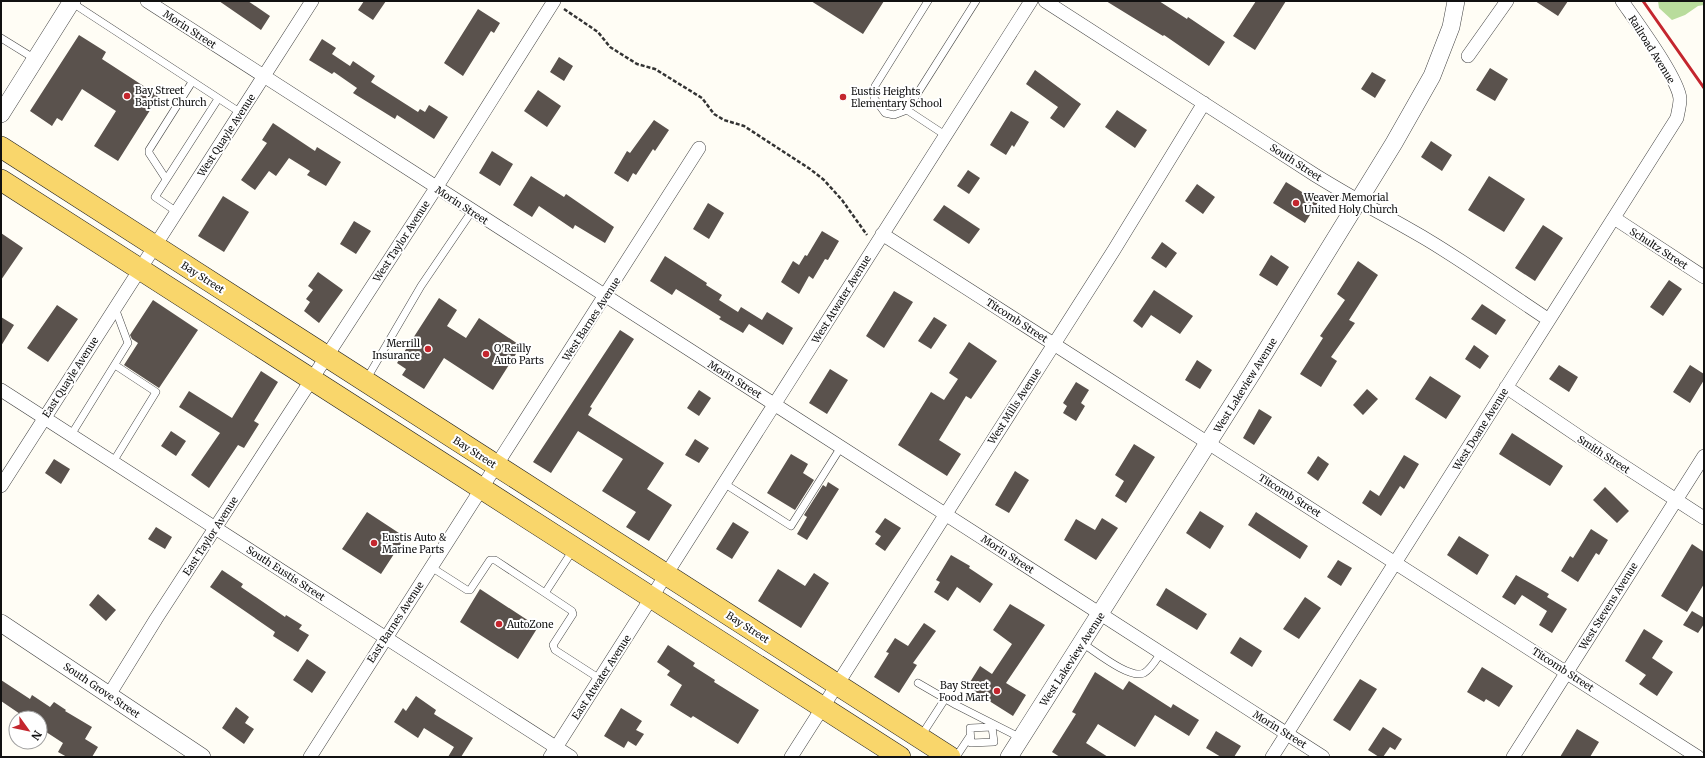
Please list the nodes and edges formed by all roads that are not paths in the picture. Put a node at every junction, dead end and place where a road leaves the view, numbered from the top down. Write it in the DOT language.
graph roads {
  1 [pos="147,1"];
  2 [pos="312,1"];
  3 [pos="928,1"];
  4 [pos="976,1"];
  5 [pos="1031,1"];
  6 [pos="1045,1"];
  7 [pos="1456,1"];
  8 [pos="1507,1"];
  9 [pos="1622,1"];
  10 [pos="71,2"];
  11 [pos="554,2"];
  12 [pos="1,38"];
  13 [pos="1468,56"];
  14 [pos="35,60"];
  15 [pos="264,77"];
  16 [pos="192,82"];
  17 [pos="218,99"];
  18 [pos="1680,99"];
  19 [pos="1204,103"];
  20 [pos="907,110"];
  21 [pos="241,113"];
  22 [pos="1,114"];
  23 [pos="945,135"];
  24 [pos="1,147"];
  25 [pos="699,148"];
  26 [pos="166,179"];
  27 [pos="1,180"];
  28 [pos="436,188"];
  29 [pos="1358,202"];
  30 [pos="472,211"];
  31 [pos="177,212"];
  32 [pos="1614,218"];
  33 [pos="878,239"];
  34 [pos="155,246"];
  35 [pos="140,269"];
  36 [pos="1704,277"];
  37 [pos="605,297"];
  38 [pos="115,308"];
  39 [pos="1549,320"];
  40 [pos="1054,344"];
  41 [pos="326,356"];
  42 [pos="115,365"];
  43 [pos="312,379"];
  44 [pos="365,381"];
  45 [pos="1506,387"];
  46 [pos="1,390"];
  47 [pos="774,404"];
  48 [pos="44,418"];
  49 [pos="71,435"];
  50 [pos="1208,443"];
  51 [pos="841,446"];
  52 [pos="1704,456"];
  53 [pos="113,462"];
  54 [pos="497,466"];
  55 [pos="725,484"];
  56 [pos="1,486"];
  57 [pos="482,489"];
  58 [pos="1676,500"];
  59 [pos="946,513"];
  60 [pos="1704,518"];
  61 [pos="215,528"];
  62 [pos="574,548"];
  63 [pos="1396,563"];
  64 [pos="431,567"];
  65 [pos="667,575"];
  66 [pos="545,593"];
  67 [pos="652,598"];
  68 [pos="1100,614"];
  69 [pos="1,623"];
  70 [pos="385,637"];
  71 [pos="1082,643"];
  72 [pos="1160,654"];
  73 [pos="1567,672"];
  74 [pos="600,679"];
  75 [pos="918,683"];
  76 [pos="838,685"];
  77 [pos="110,695"];
  78 [pos="945,699"];
  79 [pos="823,708"];
  80 [pos="1005,730"];
  81 [pos="1287,734"];
  82 [pos="970,736"];
  83 [pos="993,736"];
  84 [pos="920,738"];
  85 [pos="1021,738"];
  86 [pos="553,752"];
  87 [pos="202,757"];
  88 [pos="310,757"];
  89 [pos="571,757"];
  90 [pos="791,757"];
  91 [pos="900,757"];
  92 [pos="950,757"];
  93 [pos="956,757"];
  94 [pos="1009,757"];
  95 [pos="1272,757"];
  96 [pos="1323,757"];
  97 [pos="1513,757"];
  98 [pos="1698,757"];
  1 -- 15 [label="street, Morin Street"];
  2 -- 15 [label="street, West Quayle Avenue"];
  3 -- 20 [label="lane"];
  4 -- 20 [label="lane"];
  5 -- 23 [label="street, West Atwater Avenue"];
  6 -- 19 [label="street, South Street"];
  7 -- 29 [label="street, West Lakeview Avenue"];
  8 -- 13 [label="street"];
  9 -- 18 [label="street, Railroad Avenue"];
  10 -- 14 [label="street"];
  10 -- 16 [label="lane"];
  11 -- 28 [label="street, West Taylor Avenue"];
  12 -- 14 [label="lane"];
  14 -- 22 [label="street"];
  15 -- 21 [label="street, West Quayle Avenue"];
  15 -- 28 [label="street, Morin Street"];
  16 -- 17 [label="lane"];
  16 -- 26 [label="lane"];
  17 -- 21 [label="lane"];
  17 -- 26 [label="lane"];
  18 -- 32 [label="street, West Doane Avenue"];
  19 -- 29 [label="street, South Street"];
  19 -- 40 [label="street, West Mills Avenue"];
  20 -- 23 [label="lane"];
  21 -- 31 [label="street, West Quayle Avenue"];
  23 -- 33 [label="street, West Atwater Avenue"];
  24 -- 34 [label="main road, Bay Street"];
  25 -- 37 [label="street, West Barnes Avenue"];
  26 -- 31 [label="lane"];
  27 -- 35 [label="main road"];
  28 -- 30 [label="street, Morin Street"];
  28 -- 41 [label="street, West Taylor Avenue"];
  29 -- 39 [label="street, South Street"];
  29 -- 50 [label="street, West Lakeview Avenue"];
  30 -- 37 [label="street, Morin Street"];
  30 -- 44 [label="lane"];
  31 -- 34 [label="street, West Quayle Avenue"];
  32 -- 36 [label="street, Schultz Street"];
  32 -- 39 [label="street, West Doane Avenue"];
  33 -- 40 [label="street, Titcomb Street"];
  33 -- 47 [label="street, West Atwater Avenue"];
  34 -- 35 [label="street, West Quayle Avenue"];
  34 -- 41 [label="main road, Bay Street"];
  35 -- 38 [label="street, East Quayle Avenue"];
  35 -- 43 [label="main road"];
  37 -- 47 [label="street, Morin Street"];
  37 -- 54 [label="street, West Barnes Avenue"];
  38 -- 42 [label="lane"];
  38 -- 48 [label="street, East Quayle Avenue"];
  39 -- 45 [label="street, West Doane Avenue"];
  40 -- 50 [label="street, Titcomb Street"];
  40 -- 59 [label="street, West Mills Avenue"];
  41 -- 43 [label="street, West Taylor Avenue"];
  41 -- 44 [label="main road, Bay Street"];
  42 -- 49 [label="lane"];
  42 -- 53 [label="lane"];
  43 -- 57 [label="main road"];
  43 -- 61 [label="street, East Taylor Avenue"];
  44 -- 54 [label="main road, Bay Street"];
  45 -- 58 [label="street, Smith Street"];
  45 -- 63 [label="street, West Doane Avenue"];
  46 -- 48 [label="street, South Eustis Street"];
  47 -- 51 [label="street, Morin Street"];
  47 -- 55 [label="street, West Atwater Avenue"];
  48 -- 49 [label="street, South Eustis Street"];
  48 -- 56 [label="street, East Quayle Avenue"];
  49 -- 53 [label="street, South Eustis Street"];
  50 -- 63 [label="street, Titcomb Street"];
  50 -- 68 [label="street, West Lakeview Avenue"];
  51 -- 55 [label="lane"];
  51 -- 59 [label="street, Morin Street"];
  52 -- 58 [label="street, West Stevens Avenue"];
  53 -- 61 [label="street, South Eustis Street"];
  54 -- 57 [label="street, West Barnes Avenue"];
  54 -- 65 [label="main road, Bay Street"];
  55 -- 65 [label="street, West Atwater Avenue"];
  57 -- 62 [label="main road"];
  57 -- 64 [label="street, East Barnes Avenue"];
  58 -- 60 [label="street, Smith Street"];
  58 -- 73 [label="street, West Stevens Avenue"];
  59 -- 68 [label="street, Morin Street"];
  59 -- 76 [label="street, West Mills Avenue"];
  61 -- 70 [label="street, South Eustis Street"];
  61 -- 77 [label="street, East Taylor Avenue"];
  62 -- 66 [label="lane"];
  62 -- 67 [label="main road"];
  63 -- 73 [label="street, Titcomb Street"];
  63 -- 81 [label="street, West Doane Avenue"];
  64 -- 66 [label="lane"];
  64 -- 70 [label="street, East Barnes Avenue"];
  65 -- 67 [label="street, West Atwater Avenue"];
  65 -- 76 [label="main road, Bay Street"];
  66 -- 74 [label="lane"];
  67 -- 74 [label="street, East Atwater Avenue"];
  67 -- 79 [label="main road"];
  68 -- 71 [label="street, West Lakeview Avenue"];
  68 -- 72 [label="street, Morin Street"];
  69 -- 77 [label="street, South Grove Street"];
  70 -- 86 [label="street, South Eustis Street"];
  70 -- 88 [label="street, East Barnes Avenue"];
  71 -- 72 [label="lane"];
  71 -- 85 [label="street, West Lakeview Avenue"];
  72 -- 81 [label="street, Morin Street"];
  73 -- 97 [label="street, West Stevens Avenue"];
  73 -- 98 [label="street, Titcomb Street"];
  74 -- 86 [label="street, East Atwater Avenue"];
  75 -- 78 [label="lane"];
  76 -- 79 [label="street, West Mills Avenue"];
  76 -- 84 [label="main road, Bay Street"];
  77 -- 87 [label="street, South Grove Street"];
  78 -- 80 [label="lane"];
  78 -- 84 [label="lane"];
  79 -- 90 [label="street, West Mills Avenue"];
  79 -- 91 [label="main road"];
  80 -- 83 [label="lane"];
  80 -- 85 [label="lane"];
  81 -- 95 [label="street, West Doane Avenue"];
  81 -- 96 [label="street, Morin Street"];
  82 -- 83 [label="lane"];
  82 -- 83 [label="lane"];
  82 -- 93 [label="lane"];
  84 -- 92 [label="main road, Bay Street"];
  85 -- 94 [label="street, West Lakeview Avenue"];
  86 -- 89 [label="street, South Eustis Street"];
}
